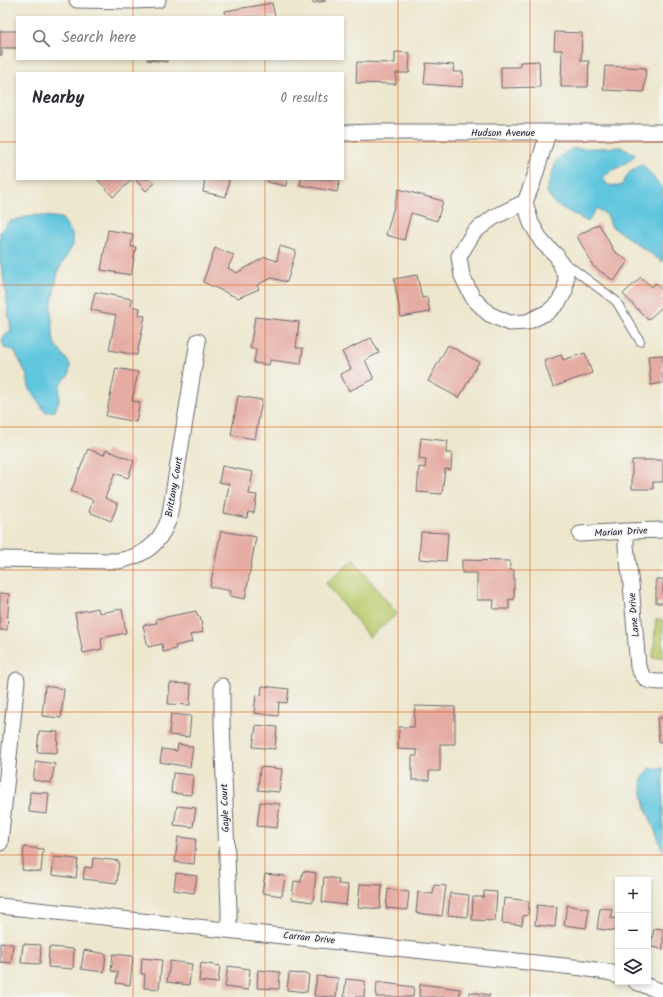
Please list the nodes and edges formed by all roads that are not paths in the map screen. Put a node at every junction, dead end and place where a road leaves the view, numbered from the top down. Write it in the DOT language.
graph roads {
  1 [pos="77,0"];
  2 [pos="158,0"];
  3 [pos="663,132"];
  4 [pos="344,133"];
  5 [pos="548,133"];
  6 [pos="525,202"];
  7 [pos="557,256"];
  8 [pos="198,341"];
  9 [pos="640,341"];
  10 [pos="626,530"];
  11 [pos="663,530"];
  12 [pos="580,534"];
  13 [pos="0,559"];
  14 [pos="17,680"];
  15 [pos="663,682"];
  16 [pos="222,686"];
  17 [pos="0,843"];
  18 [pos="0,906"];
  19 [pos="228,930"];
  20 [pos="615,975"];
  21 [pos="644,985"];
  22 [pos="663,992"];
  1 -- 2 [label="street"];
  3 -- 5 [label="street, Hudson Avenue"];
  4 -- 5 [label="street, Hudson Avenue"];
  5 -- 6 [label="street"];
  6 -- 7 [label="street"];
  6 -- 7 [label="street"];
  7 -- 9 [label="lane"];
  8 -- 13 [label="street, Brittany Court"];
  10 -- 11 [label="street, Marian Drive"];
  10 -- 12 [label="street, Marian Drive"];
  10 -- 15 [label="street, Lane Drive"];
  14 -- 17 [label="street"];
  16 -- 19 [label="street, Gayle Court"];
  18 -- 19 [label="street, Carran Drive"];
  19 -- 20 [label="street, Carran Drive"];
  21 -- 22 [label="street"];
}
